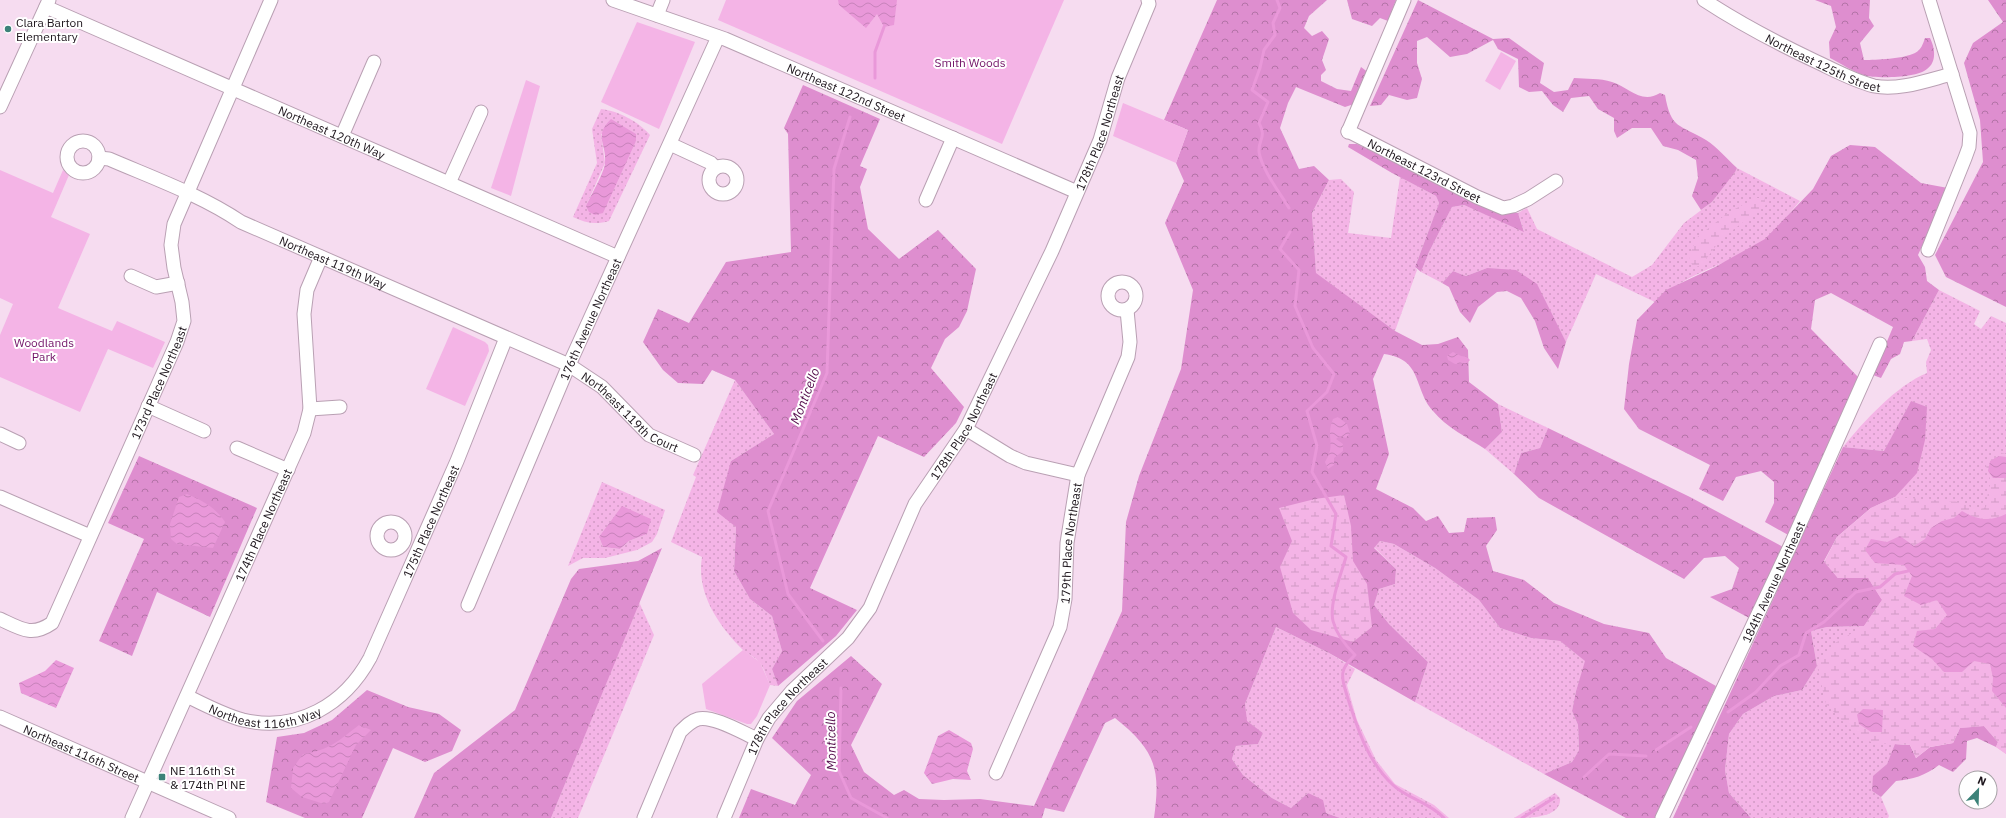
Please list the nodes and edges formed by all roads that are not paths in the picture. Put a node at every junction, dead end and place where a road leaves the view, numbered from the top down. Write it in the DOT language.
graph roads {
  1 [pos="271,0"];
  2 [pos="613,0"];
  3 [pos="663,0"];
  4 [pos="1148,0"];
  5 [pos="1404,0"];
  6 [pos="1704,0"];
  7 [pos="1929,0"];
  8 [pos="48,4"];
  9 [pos="656,15"];
  10 [pos="718,37"];
  11 [pos="374,62"];
  12 [pos="1952,74"];
  13 [pos="233,89"];
  14 [pos="0,106"];
  15 [pos="481,112"];
  16 [pos="342,136"];
  17 [pos="953,138"];
  18 [pos="670,144"];
  19 [pos="99,158"];
  20 [pos="715,168"];
  21 [pos="1556,181"];
  22 [pos="449,183"];
  23 [pos="1077,192"];
  24 [pos="188,194"];
  25 [pos="926,200"];
  26 [pos="1928,250"];
  27 [pos="321,257"];
  28 [pos="618,257"];
  29 [pos="132,276"];
  30 [pos="178,283"];
  31 [pos="1126,310"];
  32 [pos="506,338"];
  33 [pos="1880,344"];
  34 [pos="569,365"];
  35 [pos="148,406"];
  36 [pos="340,407"];
  37 [pos="310,409"];
  38 [pos="966,429"];
  39 [pos="204,431"];
  40 [pos="0,434"];
  41 [pos="19,442"];
  42 [pos="237,448"];
  43 [pos="694,455"];
  44 [pos="288,470"];
  45 [pos="1078,475"];
  46 [pos="0,496"];
  47 [pos="90,536"];
  48 [pos="403,543"];
  49 [pos="418,550"];
  50 [pos="468,605"];
  51 [pos="0,619"];
  52 [pos="187,696"];
  53 [pos="341,697"];
  54 [pos="1,720"];
  55 [pos="757,739"];
  56 [pos="996,773"];
  57 [pos="148,782"];
  58 [pos="132,818"];
  59 [pos="229,818"];
  60 [pos="644,818"];
  61 [pos="724,818"];
  62 [pos="1662,818"];
  1 -- 13 [label="street, 173rd Place Northeast"];
  2 -- 9 [label="street, Northeast 122nd Street"];
  3 -- 9 [label="street"];
  4 -- 23 [label="street, 178th Place Northeast"];
  5 -- 21 [label="street, Northeast 123rd Street"];
  6 -- 12 [label="street, Northeast 125th Street"];
  7 -- 12 [label="street"];
  8 -- 13 [label="street, Northeast 120th Way"];
  8 -- 14 [label="street"];
  9 -- 10 [label="street, Northeast 122nd Street"];
  10 -- 17 [label="street, Northeast 122nd Street"];
  10 -- 18 [label="street, 176th Avenue Northeast"];
  11 -- 16 [label="street"];
  12 -- 26 [label="street"];
  13 -- 16 [label="street, Northeast 120th Way"];
  13 -- 24 [label="street, 173rd Place Northeast"];
  15 -- 22 [label="street"];
  16 -- 22 [label="street, Northeast 120th Way"];
  17 -- 23 [label="street, Northeast 122nd Street"];
  17 -- 25 [label="street"];
  18 -- 20 [label="street"];
  18 -- 28 [label="street, 176th Avenue Northeast"];
  19 -- 24 [label="street, Northeast 119th Way"];
  22 -- 28 [label="street, Northeast 120th Way"];
  23 -- 38 [label="street, 178th Place Northeast"];
  24 -- 27 [label="street, Northeast 119th Way"];
  24 -- 30 [label="street, 173rd Place Northeast"];
  27 -- 32 [label="street, Northeast 119th Way"];
  27 -- 37 [label="street, 174th Place Northeast"];
  28 -- 34 [label="street, 176th Avenue Northeast"];
  29 -- 30 [label="street"];
  30 -- 35 [label="street, 173rd Place Northeast"];
  31 -- 45 [label="street, 179th Place Northeast"];
  32 -- 34 [label="street, Northeast 119th Way"];
  32 -- 49 [label="street, 175th Place Northeast"];
  33 -- 62 [label="street, 184th Avenue Northeast"];
  34 -- 43 [label="street, Northeast 119th Court"];
  34 -- 50 [label="street, 176th Avenue Northeast"];
  35 -- 39 [label="street"];
  35 -- 47 [label="street, 173rd Place Northeast"];
  36 -- 37 [label="street"];
  37 -- 44 [label="street, 174th Place Northeast"];
  38 -- 45 [label="street"];
  38 -- 55 [label="street, 178th Place Northeast"];
  40 -- 41 [label="street"];
  42 -- 44 [label="street"];
  44 -- 52 [label="street, 174th Place Northeast"];
  45 -- 56 [label="street, 179th Place Northeast"];
  46 -- 47 [label="street"];
  47 -- 51 [label="street, 173rd Place Northeast"];
  48 -- 49 [label="street"];
  49 -- 53 [label="street, 175th Place Northeast"];
  52 -- 53 [label="street, Northeast 116th Way"];
  52 -- 57 [label="street, 174th Place Northeast"];
  54 -- 57 [label="street, Northeast 116th Street"];
  55 -- 60 [label="street"];
  55 -- 61 [label="street, 178th Place Northeast"];
  57 -- 58 [label="street, 174th Place Northeast"];
  57 -- 59 [label="street, Northeast 116th Street"];
}
